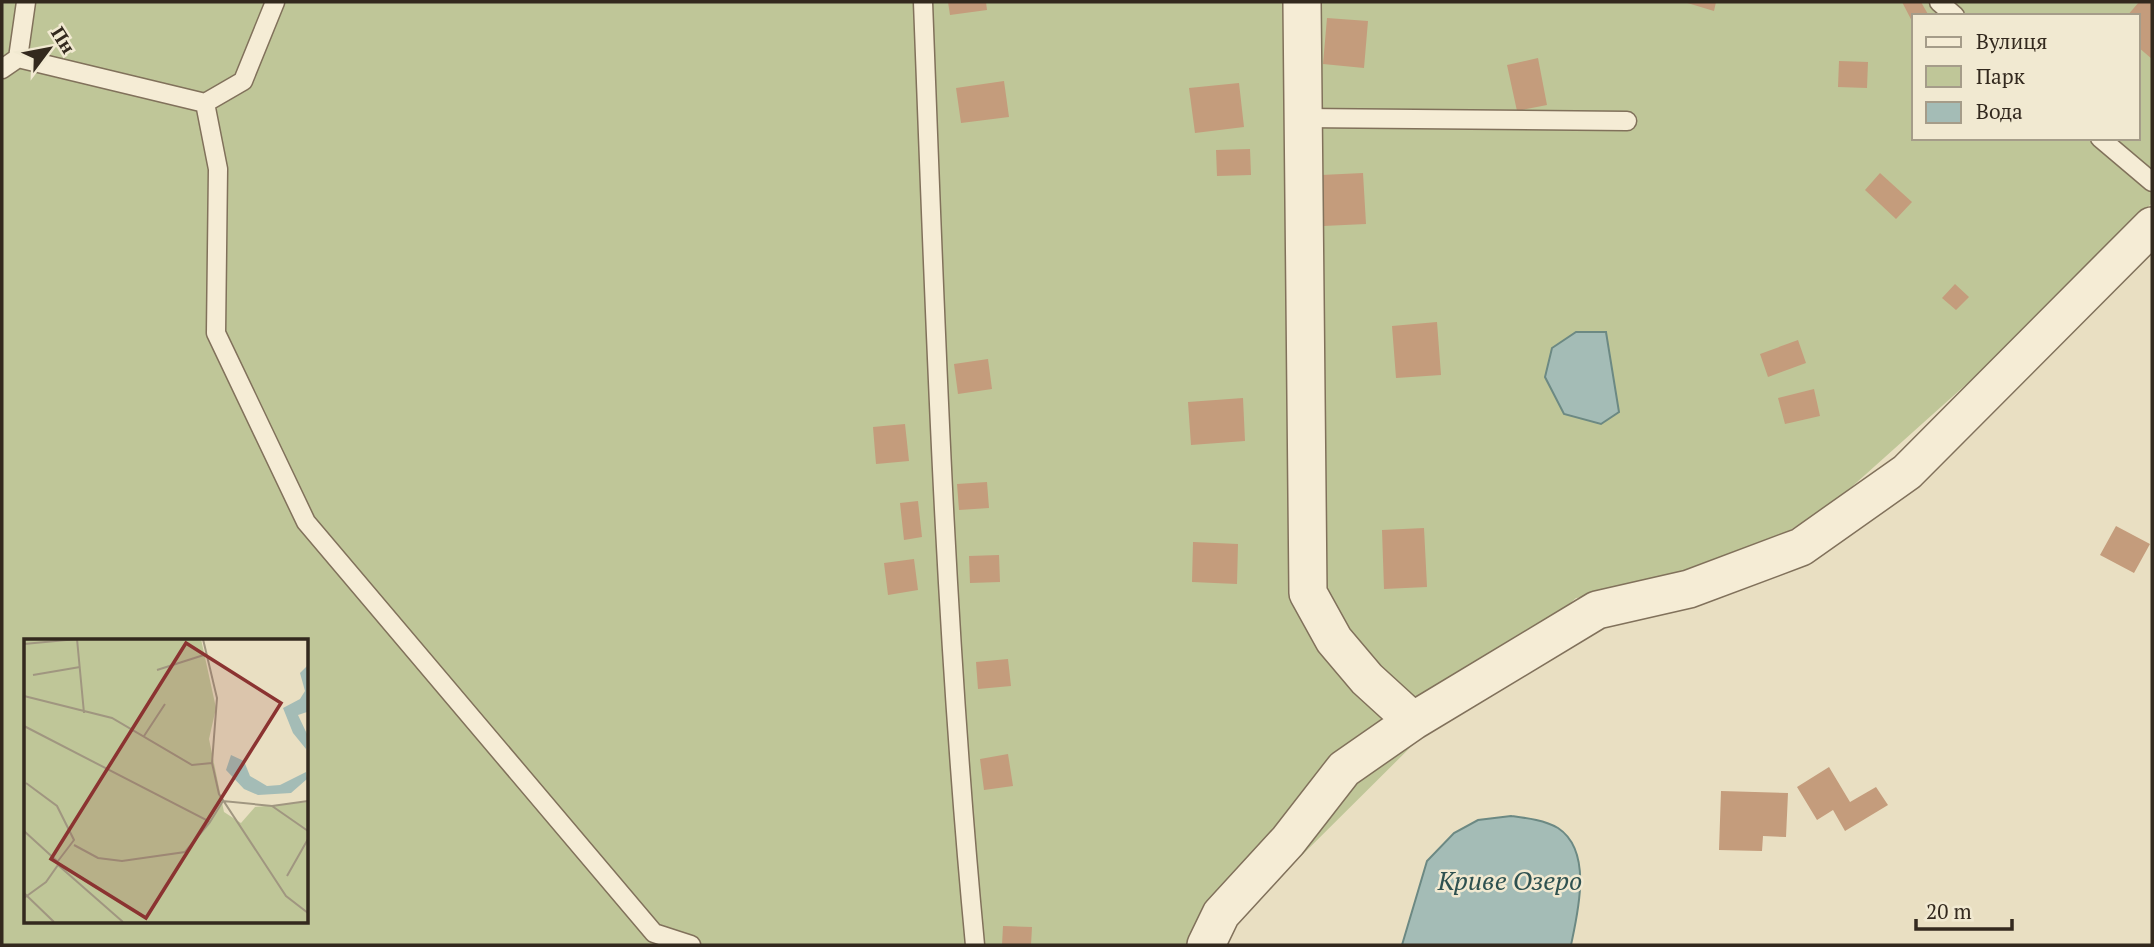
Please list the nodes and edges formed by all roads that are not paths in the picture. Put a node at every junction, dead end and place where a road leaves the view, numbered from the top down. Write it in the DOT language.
graph roads {
  1 [pos="26,2"];
  2 [pos="275,2"];
  3 [pos="923,2"];
  4 [pos="1302,2"];
  5 [pos="1939,2"];
  6 [pos="1953,14"];
  7 [pos="18,58"];
  8 [pos="2,69"];
  9 [pos="205,103"];
  10 [pos="1304,118"];
  11 [pos="1627,121"];
  12 [pos="2102,140"];
  13 [pos="2152,182"];
  14 [pos="2152,226"];
  15 [pos="1413,721"];
  16 [pos="691,945"];
  17 [pos="975,945"];
  18 [pos="1206,945"];
  1 -- 7 [label="lane"];
  2 -- 9 [label="lane"];
  3 -- 17 [label="lane"];
  4 -- 10 [label="street"];
  5 -- 6 [label="lane"];
  7 -- 8 [label="lane"];
  7 -- 9 [label="lane"];
  9 -- 16 [label="lane"];
  10 -- 11 [label="lane"];
  10 -- 15 [label="street"];
  12 -- 13 [label="lane"];
  14 -- 15 [label="street"];
  15 -- 18 [label="street"];
}
